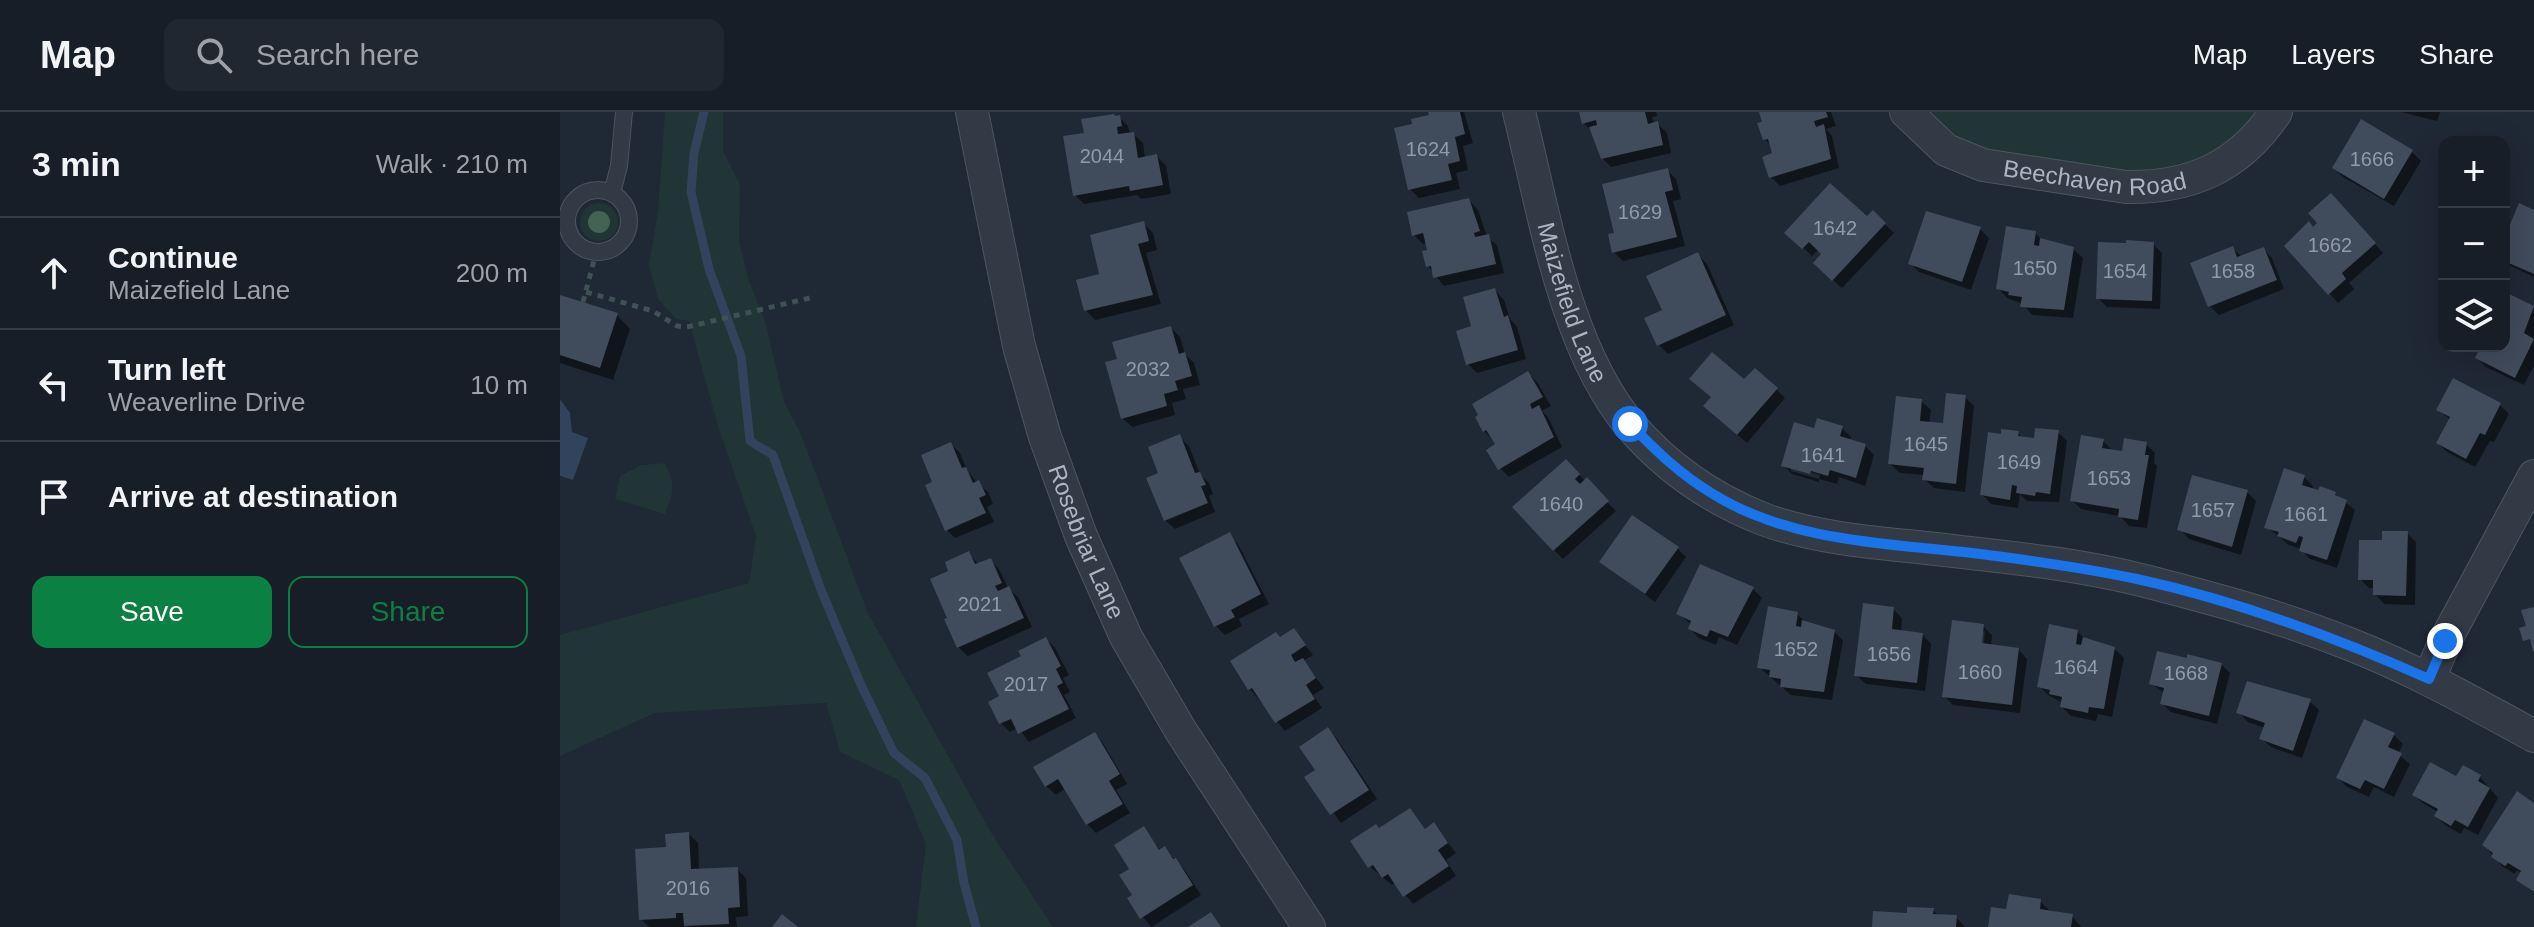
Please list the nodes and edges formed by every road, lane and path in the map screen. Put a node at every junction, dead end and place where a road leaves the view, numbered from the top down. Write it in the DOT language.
graph roads {
  1 [pos="624,112"];
  2 [pos="972,112"];
  3 [pos="1519,112"];
  4 [pos="1906,112"];
  5 [pos="2276,112"];
  6 [pos="612,193"];
  7 [pos="596,253"];
  8 [pos="586,292"];
  9 [pos="814,297"];
  10 [pos="583,302"];
  11 [pos="2534,476"];
  12 [pos="2429,679"];
  13 [pos="2534,736"];
  14 [pos="1309,927"];
  1 -- 6 [label="lane"];
  2 -- 14 [label="street, Rosebriar Lane"];
  3 -- 12 [label="street, Maizefield Lane"];
  4 -- 5 [label="street, Beechaven Road"];
  6 -- 7 [label="lane"];
  6 -- 7 [label="lane"];
  7 -- 8 [label="path"];
  8 -- 9 [label="path"];
  8 -- 10 [label="path"];
  11 -- 12 [label="street"];
  12 -- 13 [label="street, Maizefield Lane"];
}
